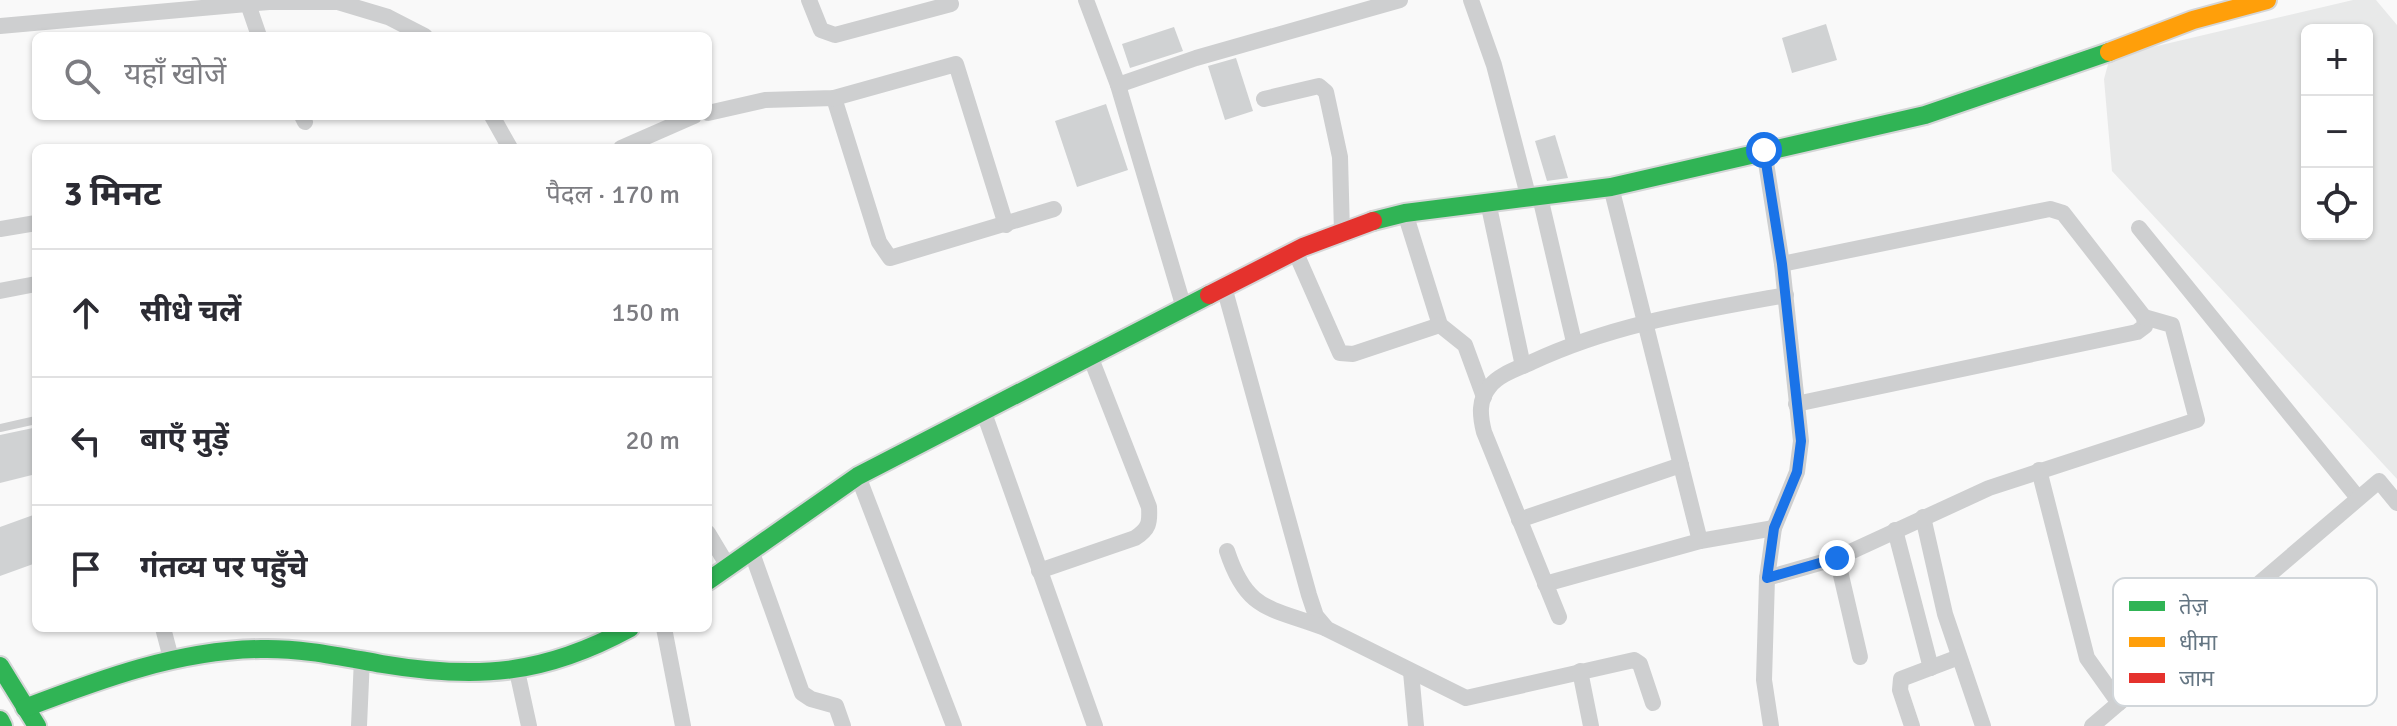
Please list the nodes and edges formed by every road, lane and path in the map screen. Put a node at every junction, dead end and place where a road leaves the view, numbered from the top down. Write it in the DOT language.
graph roads {
  1 [pos="809,0"];
  2 [pos="1086,0"];
  3 [pos="1400,0"];
  4 [pos="1471,0"];
  5 [pos="2267,0"];
  6 [pos="248,4"];
  7 [pos="951,4"];
  8 [pos="0,26"];
  9 [pos="258,32"];
  10 [pos="417,32"];
  11 [pos="1118,85"];
  12 [pos="834,98"];
  13 [pos="1264,99"];
  14 [pos="712,112"];
  15 [pos="494,120"];
  16 [pos="685,120"];
  17 [pos="508,144"];
  18 [pos="630,144"];
  19 [pos="1764,150"];
  20 [pos="1611,187"];
  21 [pos="1534,198"];
  22 [pos="1488,202"];
  23 [pos="1054,209"];
  24 [pos="1405,213"];
  25 [pos="32,224"];
  26 [pos="1006,225"];
  27 [pos="2139,228"];
  28 [pos="0,229"];
  29 [pos="1342,233"];
  30 [pos="1295,251"];
  31 [pos="1782,264"];
  32 [pos="32,285"];
  33 [pos="1224,287"];
  34 [pos="0,291"];
  35 [pos="1786,295"];
  36 [pos="1184,308"];
  37 [pos="2144,317"];
  38 [pos="1645,321"];
  39 [pos="1440,325"];
  40 [pos="1574,342"];
  41 [pos="1090,356"];
  42 [pos="1523,366"];
  43 [pos="1484,397"];
  44 [pos="1796,404"];
  45 [pos="984,413"];
  46 [pos="32,421"];
  47 [pos="0,428"];
  48 [pos="1681,465"];
  49 [pos="2039,470"];
  50 [pos="858,476"];
  51 [pos="2358,498"];
  52 [pos="2397,503"];
  53 [pos="1923,517"];
  54 [pos="1519,520"];
  55 [pos="1774,528"];
  56 [pos="1895,530"];
  57 [pos="712,540"];
  58 [pos="1700,541"];
  59 [pos="1227,551"];
  60 [pos="752,553"];
  61 [pos="1837,558"];
  62 [pos="729,568"];
  63 [pos="1039,571"];
  64 [pos="1767,578"];
  65 [pos="2265,578"];
  66 [pos="712,579"];
  67 [pos="1545,584"];
  68 [pos="1559,617"];
  69 [pos="1327,629"];
  70 [pos="164,632"];
  71 [pos="623,632"];
  72 [pos="665,632"];
  73 [pos="1860,657"];
  74 [pos="1959,657"];
  75 [pos="362,658"];
  76 [pos="172,662"];
  77 [pos="0,666"];
  78 [pos="1931,668"];
  79 [pos="517,671"];
  80 [pos="1580,671"];
  81 [pos="1411,672"];
  82 [pos="2113,695"];
  83 [pos="1653,703"];
  84 [pos="2115,706"];
  85 [pos="25,708"];
  86 [pos="0,720"];
  87 [pos="3,726"];
  88 [pos="37,726"];
  89 [pos="359,726"];
  90 [pos="529,726"];
  91 [pos="683,726"];
  92 [pos="843,726"];
  93 [pos="954,726"];
  94 [pos="1095,726"];
  95 [pos="1416,726"];
  96 [pos="1591,726"];
  97 [pos="1771,726"];
  98 [pos="1912,726"];
  99 [pos="1983,726"];
  100 [pos="2092,726"];
  1 -- 7 [label="street"];
  2 -- 11 [label="street"];
  3 -- 11 [label="street"];
  4 -- 21 [label="street"];
  5 -- 19 [label="street"];
  6 -- 8 [label="street"];
  6 -- 9 [label="street"];
  6 -- 10 [label="street"];
  11 -- 36 [label="street"];
  12 -- 14 [label="street"];
  12 -- 26 [label="street"];
  12 -- 26 [label="street"];
  13 -- 29 [label="street"];
  15 -- 17 [label="street"];
  16 -- 18 [label="street"];
  19 -- 20 [label="street"];
  19 -- 31 [label="street"];
  20 -- 21 [label="street"];
  20 -- 38 [label="street"];
  21 -- 22 [label="street"];
  21 -- 40 [label="street"];
  22 -- 24 [label="street"];
  22 -- 42 [label="street"];
  23 -- 26 [label="street"];
  24 -- 29 [label="street"];
  24 -- 39 [label="street"];
  25 -- 28 [label="street"];
  27 -- 51 [label="street"];
  29 -- 30 [label="street"];
  30 -- 33 [label="street"];
  30 -- 39 [label="street"];
  31 -- 35 [label="street"];
  31 -- 37 [label="street"];
  32 -- 34 [label="street"];
  33 -- 36 [label="street"];
  33 -- 69 [label="street"];
  35 -- 38 [label="street"];
  35 -- 44 [label="street"];
  36 -- 41 [label="street"];
  37 -- 44 [label="street"];
  37 -- 49 [label="street"];
  38 -- 40 [label="street"];
  38 -- 48 [label="street"];
  39 -- 43 [label="street"];
  40 -- 42 [label="street"];
  41 -- 45 [label="street"];
  41 -- 63 [label="street"];
  42 -- 43 [label="street"];
  43 -- 54 [label="street"];
  44 -- 55 [label="street"];
  45 -- 50 [label="street"];
  45 -- 63 [label="street"];
  46 -- 47 [label="lane"];
  48 -- 54 [label="street"];
  48 -- 58 [label="street"];
  49 -- 53 [label="street"];
  49 -- 82 [label="street"];
  50 -- 60 [label="street"];
  50 -- 93 [label="street"];
  51 -- 52 [label="street"];
  51 -- 65 [label="street"];
  53 -- 56 [label="street"];
  53 -- 74 [label="street"];
  54 -- 67 [label="street"];
  55 -- 58 [label="street"];
  55 -- 64 [label="street"];
  56 -- 61 [label="street"];
  56 -- 78 [label="street"];
  57 -- 62 [label="street"];
  58 -- 67 [label="street"];
  59 -- 69 [label="street"];
  60 -- 62 [label="street"];
  60 -- 92 [label="street"];
  61 -- 64 [label="street"];
  61 -- 73 [label="street"];
  62 -- 66 [label="street"];
  63 -- 94 [label="street"];
  64 -- 97 [label="street"];
  67 -- 68 [label="street"];
  69 -- 81 [label="street"];
  70 -- 76 [label="street"];
  71 -- 79 [label="street"];
  72 -- 91 [label="street"];
  74 -- 78 [label="street"];
  74 -- 99 [label="street"];
  75 -- 76 [label="street"];
  75 -- 79 [label="street"];
  75 -- 89 [label="street"];
  76 -- 85 [label="street"];
  77 -- 85 [label="street"];
  78 -- 98 [label="street"];
  79 -- 90 [label="street"];
  80 -- 81 [label="street"];
  80 -- 83 [label="street"];
  80 -- 96 [label="street"];
  81 -- 95 [label="street"];
  84 -- 100 [label="street"];
  85 -- 88 [label="street"];
  86 -- 87 [label="street"];
}
